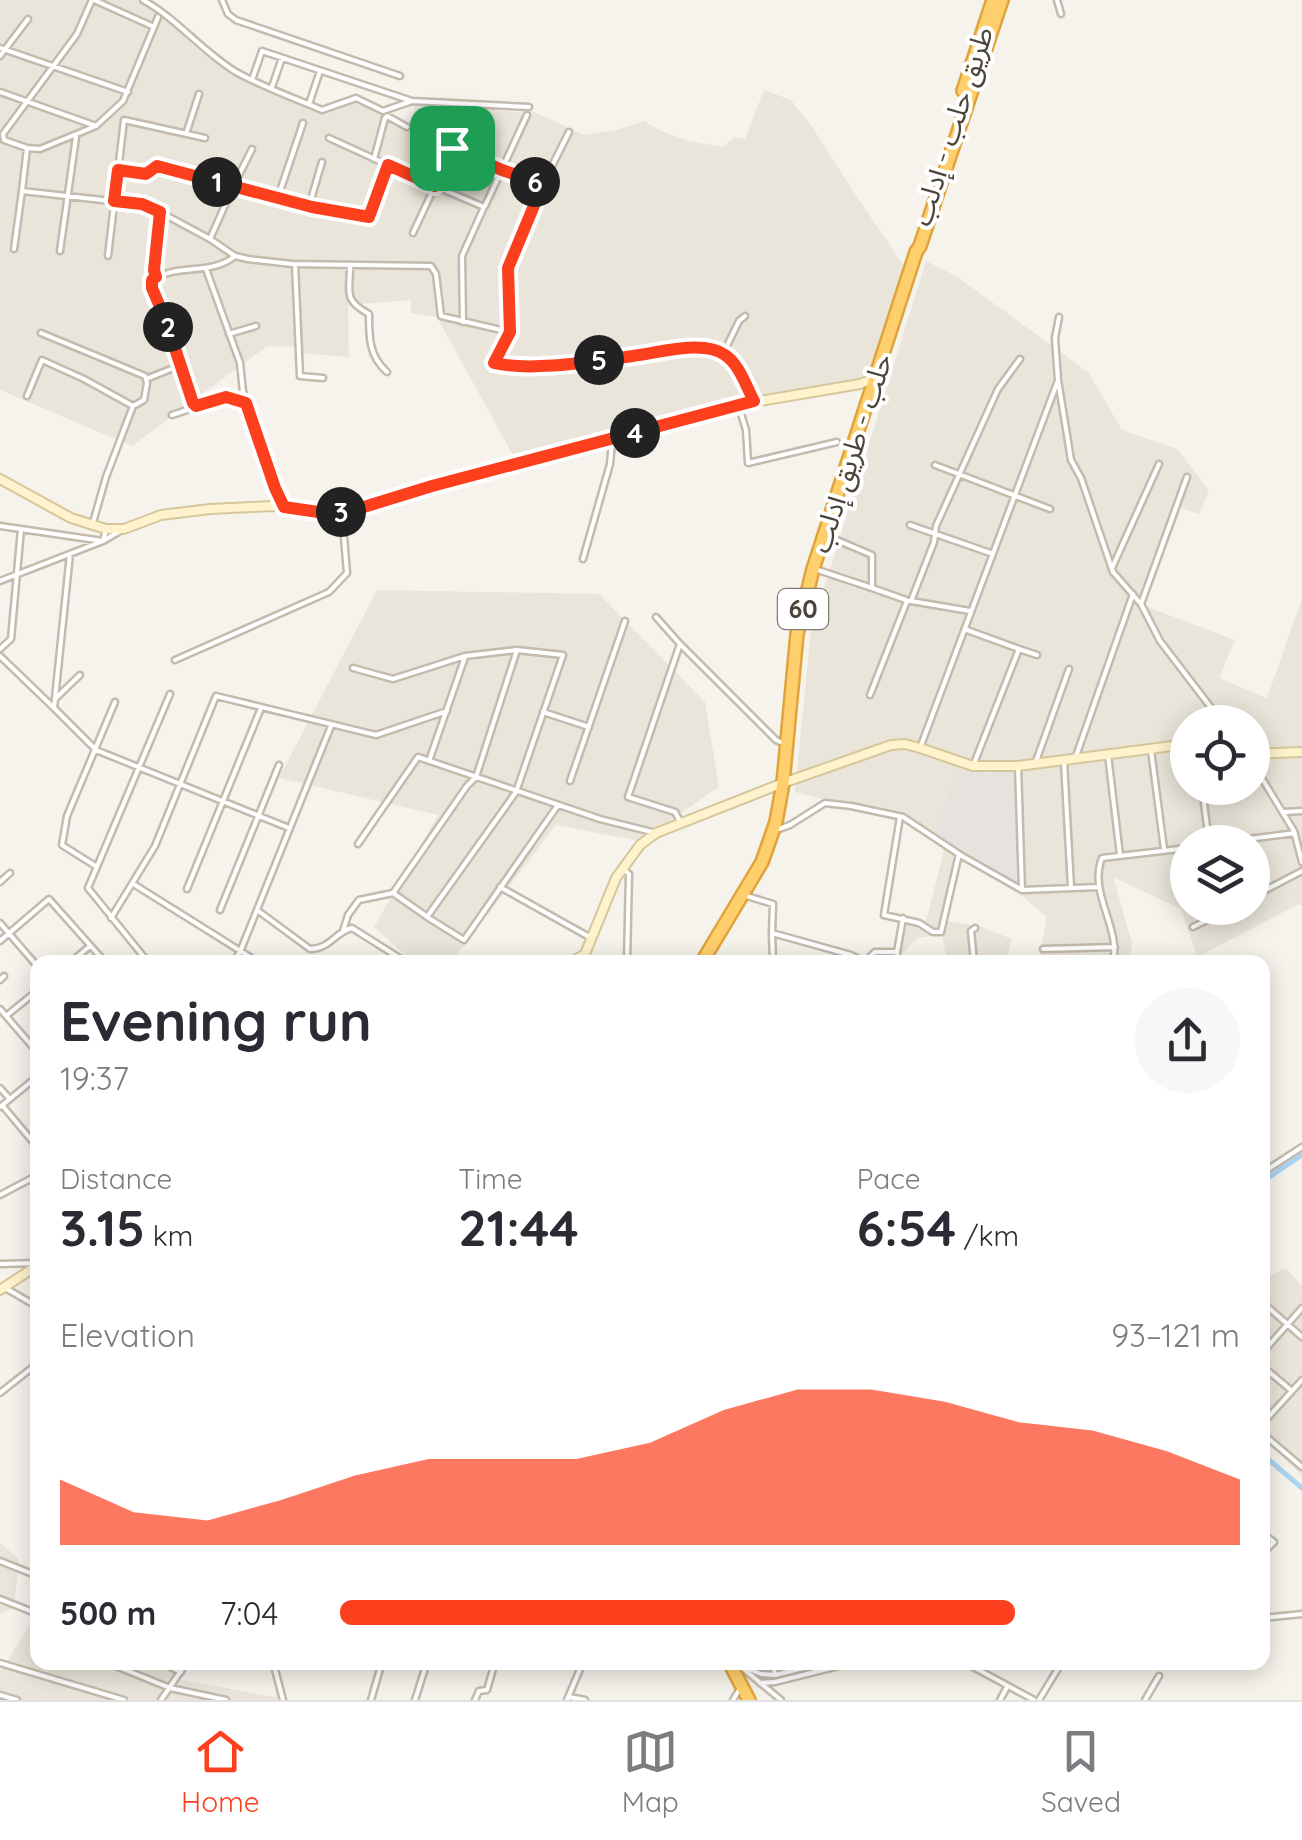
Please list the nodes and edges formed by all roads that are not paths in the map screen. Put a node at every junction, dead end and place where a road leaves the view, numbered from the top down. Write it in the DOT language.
graph roads {
  1 [pos="93,0"];
  2 [pos="144,0"];
  3 [pos="222,0"];
  4 [pos="998,0"];
  5 [pos="1056,0"];
  6 [pos="107,2"];
  7 [pos="1061,14"];
  8 [pos="158,17"];
  9 [pos="28,18"];
  10 [pos="154,27"];
  11 [pos="2,49"];
  12 [pos="0,56"];
  13 [pos="282,58"];
  14 [pos="52,66"];
  15 [pos="320,71"];
  16 [pos="400,76"];
  17 [pos="252,79"];
  18 [pos="272,88"];
  19 [pos="0,92"];
  20 [pos="128,92"];
  21 [pos="199,94"];
  22 [pos="412,101"];
  23 [pos="26,102"];
  24 [pos="309,104"];
  25 [pos="529,107"];
  26 [pos="470,111"];
  27 [pos="956,114"];
  28 [pos="528,115"];
  29 [pos="303,123"];
  30 [pos="96,126"];
  31 [pos="406,128"];
  32 [pos="570,132"];
  33 [pos="186,134"];
  34 [pos="76,136"];
  35 [pos="205,138"];
  36 [pos="329,138"];
  37 [pos="954,144"];
  38 [pos="27,148"];
  39 [pos="452,148"];
  40 [pos="252,149"];
  41 [pos="374,159"];
  42 [pos="322,162"];
  43 [pos="388,165"];
  44 [pos="118,170"];
  45 [pos="502,170"];
  46 [pos="543,184"];
  47 [pos="435,186"];
  48 [pos="233,187"];
  49 [pos="22,192"];
  50 [pos="68,196"];
  51 [pos="278,198"];
  52 [pos="114,201"];
  53 [pos="309,206"];
  54 [pos="484,207"];
  55 [pos="160,212"];
  56 [pos="414,233"];
  57 [pos="210,239"];
  58 [pos="14,249"];
  59 [pos="60,251"];
  60 [pos="916,252"];
  61 [pos="108,256"];
  62 [pos="235,256"];
  63 [pos="295,264"];
  64 [pos="350,266"];
  65 [pos="206,269"];
  66 [pos="156,277"];
  67 [pos="745,316"];
  68 [pos="1060,317"];
  69 [pos="462,322"];
  70 [pos="256,326"];
  71 [pos="510,332"];
  72 [pos="42,334"];
  73 [pos="229,334"];
  74 [pos="724,354"];
  75 [pos="1020,359"];
  76 [pos="181,365"];
  77 [pos="387,372"];
  78 [pos="146,378"];
  79 [pos="322,378"];
  80 [pos="876,378"];
  81 [pos="1058,380"];
  82 [pos="27,396"];
  83 [pos="754,401"];
  84 [pos="246,403"];
  85 [pos="738,404"];
  86 [pos="133,406"];
  87 [pos="196,406"];
  88 [pos="172,415"];
  89 [pos="612,439"];
  90 [pos="838,442"];
  91 [pos="1159,464"];
  92 [pos="935,465"];
  93 [pos="961,476"];
  94 [pos="1188,477"];
  95 [pos="0,478"];
  96 [pos="275,488"];
  97 [pos="1015,496"];
  98 [pos="273,506"];
  99 [pos="284,507"];
  100 [pos="1050,509"];
  101 [pos="342,512"];
  102 [pos="910,525"];
  103 [pos="0,526"];
  104 [pos="92,526"];
  105 [pos="106,528"];
  106 [pos="21,529"];
  107 [pos="124,529"];
  108 [pos="935,534"];
  109 [pos="825,535"];
  110 [pos="103,541"];
  111 [pos="70,554"];
  112 [pos="993,554"];
  113 [pos="583,559"];
  114 [pos="813,568"];
  115 [pos="1112,568"];
  116 [pos="17,574"];
  117 [pos="0,581"];
  118 [pos="872,588"];
  119 [pos="1133,594"];
  120 [pos="909,601"];
  121 [pos="1140,604"];
  122 [pos="971,612"];
  123 [pos="656,617"];
  124 [pos="626,621"];
  125 [pos="965,629"];
  126 [pos="680,644"];
  127 [pos="1019,649"];
  128 [pos="517,650"];
  129 [pos="0,653"];
  130 [pos="466,656"];
  131 [pos="1037,656"];
  132 [pos="175,660"];
  133 [pos="353,668"];
  134 [pos="1069,670"];
  135 [pos="80,675"];
  136 [pos="170,694"];
  137 [pos="870,695"];
  138 [pos="55,699"];
  139 [pos="115,702"];
  140 [pos="1209,705"];
  141 [pos="262,707"];
  142 [pos="54,708"];
  143 [pos="447,710"];
  144 [pos="544,712"];
  145 [pos="330,726"];
  146 [pos="589,727"];
  147 [pos="787,744"];
  148 [pos="1170,747"];
  149 [pos="920,748"];
  150 [pos="96,750"];
  151 [pos="1151,750"];
  152 [pos="1302,752"];
  153 [pos="1270,753"];
  154 [pos="1108,755"];
  155 [pos="1075,759"];
  156 [pos="1064,760"];
  157 [pos="429,762"];
  158 [pos="279,764"];
  159 [pos="1035,764"];
  160 [pos="973,766"];
  161 [pos="1018,766"];
  162 [pos="139,768"];
  163 [pos="476,777"];
  164 [pos="570,781"];
  165 [pos="783,783"];
  166 [pos="180,784"];
  167 [pos="1270,790"];
  168 [pos="516,792"];
  169 [pos="222,801"];
  170 [pos="558,805"];
  171 [pos="1302,811"];
  172 [pos="1284,812"];
  173 [pos="259,816"];
  174 [pos="900,816"];
  175 [pos="681,823"];
  176 [pos="289,828"];
  177 [pos="773,831"];
  178 [pos="1294,832"];
  179 [pos="656,833"];
  180 [pos="1270,835"];
  181 [pos="358,844"];
  182 [pos="1164,850"];
  183 [pos="1170,850"];
  184 [pos="959,854"];
  185 [pos="1120,855"];
  186 [pos="1302,862"];
  187 [pos="96,867"];
  188 [pos="623,869"];
  189 [pos="1302,872"];
  190 [pos="10,873"];
  191 [pos="0,882"];
  192 [pos="133,884"];
  193 [pos="500,887"];
  194 [pos="1071,887"];
  195 [pos="1100,887"];
  196 [pos="1270,888"];
  197 [pos="187,889"];
  198 [pos="1022,890"];
  199 [pos="392,893"];
  200 [pos="743,895"];
  201 [pos="220,910"];
  202 [pos="257,910"];
  203 [pos="427,917"];
  204 [pos="111,918"];
  205 [pos="902,918"];
  206 [pos="0,924"];
  207 [pos="1200,925"];
  208 [pos="974,928"];
  209 [pos="1194,928"];
  210 [pos="343,932"];
  211 [pos="772,933"];
  212 [pos="9,934"];
  213 [pos="591,938"];
  214 [pos="0,942"];
  215 [pos="91,946"];
  216 [pos="1115,946"];
  217 [pos="1042,949"];
  218 [pos="240,952"];
  219 [pos="896,952"];
  220 [pos="80,955"];
  221 [pos="99,955"];
  222 [pos="142,955"];
  223 [pos="238,955"];
  224 [pos="245,955"];
  225 [pos="395,955"];
  226 [pos="584,955"];
  227 [pos="628,955"];
  228 [pos="706,955"];
  229 [pos="773,955"];
  230 [pos="850,955"];
  231 [pos="872,955"];
  232 [pos="897,955"];
  233 [pos="973,955"];
  234 [pos="1114,955"];
  235 [pos="30,959"];
  236 [pos="30,996"];
  237 [pos="0,1009"];
  238 [pos="6,1016"];
  239 [pos="30,1044"];
  240 [pos="30,1083"];
  241 [pos="0,1088"];
  242 [pos="10,1099"];
  243 [pos="1,1106"];
  244 [pos="30,1139"];
  245 [pos="1302,1147"];
  246 [pos="1270,1168"];
  247 [pos="30,1179"];
  248 [pos="0,1195"];
  249 [pos="0,1264"];
  250 [pos="30,1264"];
  251 [pos="30,1269"];
  252 [pos="2,1288"];
  253 [pos="30,1303"];
  254 [pos="1302,1308"];
  255 [pos="1270,1309"];
  256 [pos="1288,1324"];
  257 [pos="1302,1337"];
  258 [pos="1270,1344"];
  259 [pos="30,1368"];
  260 [pos="1270,1373"];
  261 [pos="1302,1380"];
  262 [pos="1292,1391"];
  263 [pos="0,1393"];
  264 [pos="1270,1415"];
  265 [pos="1270,1440"];
  266 [pos="1302,1468"];
  267 [pos="0,1561"];
  268 [pos="30,1573"];
  269 [pos="0,1599"];
  270 [pos="30,1611"];
  271 [pos="1302,1614"];
  272 [pos="1270,1617"];
  273 [pos="0,1663"];
  274 [pos="126,1670"];
  275 [pos="177,1670"];
  276 [pos="275,1670"];
  277 [pos="379,1670"];
  278 [pos="424,1670"];
  279 [pos="493,1670"];
  280 [pos="580,1670"];
  281 [pos="735,1670"];
  282 [pos="741,1670"];
  283 [pos="749,1670"];
  284 [pos="775,1670"];
  285 [pos="798,1670"];
  286 [pos="823,1670"];
  287 [pos="979,1670"];
  288 [pos="1057,1670"];
  289 [pos="181,1672"];
  290 [pos="776,1676"];
  291 [pos="1159,1676"];
  292 [pos="760,1682"];
  293 [pos="742,1686"];
  294 [pos="1008,1686"];
  295 [pos="170,1688"];
  296 [pos="0,1695"];
  297 [pos="568,1698"];
  298 [pos="17,1700"];
  299 [pos="124,1700"];
  300 [pos="161,1700"];
  301 [pos="226,1700"];
  302 [pos="283,1700"];
  303 [pos="370,1700"];
  304 [pos="415,1700"];
  305 [pos="474,1700"];
  306 [pos="585,1700"];
  307 [pos="733,1700"];
  308 [pos="749,1700"];
  309 [pos="781,1700"];
  310 [pos="1000,1700"];
  311 [pos="1037,1700"];
  312 [pos="1146,1700"];
  1 -- 6 [label="street"];
  1 -- 14 [label="street"];
  2 -- 17 [label="street"];
  3 -- 16 [label="street"];
  4 -- 27 [label="highway, طريق حلب - إدلب / 60"];
  4 -- 37 [label="highway, حلب - طريق إدلب / 60"];
  5 -- 7 [label="street"];
  6 -- 10 [label="street"];
  8 -- 10 [label="street"];
  9 -- 11 [label="street"];
  10 -- 20 [label="street"];
  11 -- 12 [label="street"];
  11 -- 14 [label="street"];
  13 -- 15 [label="street"];
  13 -- 17 [label="street"];
  13 -- 18 [label="street"];
  14 -- 20 [label="street"];
  14 -- 23 [label="street"];
  15 -- 22 [label="street"];
  15 -- 24 [label="street"];
  17 -- 18 [label="street"];
  18 -- 24 [label="street"];
  19 -- 23 [label="street"];
  20 -- 30 [label="street"];
  21 -- 33 [label="street"];
  22 -- 24 [label="street"];
  22 -- 25 [label="street"];
  23 -- 30 [label="street"];
  23 -- 38 [label="street"];
  26 -- 39 [label="street"];
  27 -- 37 [label="highway"];
  27 -- 60 [label="highway, طريق حلب - إدلب / 60"];
  28 -- 45 [label="street"];
  29 -- 51 [label="street"];
  30 -- 34 [label="street"];
  31 -- 41 [label="street"];
  32 -- 46 [label="street"];
  33 -- 35 [label="street"];
  33 -- 44 [label="street"];
  34 -- 38 [label="street"];
  34 -- 50 [label="street"];
  36 -- 41 [label="street"];
  37 -- 60 [label="highway, حلب - طريق إدلب / 60"];
  38 -- 49 [label="street"];
  39 -- 45 [label="street"];
  39 -- 47 [label="street"];
  40 -- 48 [label="street"];
  41 -- 43 [label="street"];
  42 -- 53 [label="street"];
  43 -- 47 [label="street"];
  43 -- 53 [label="street"];
  44 -- 48 [label="street"];
  44 -- 52 [label="street"];
  45 -- 46 [label="street"];
  45 -- 54 [label="street"];
  46 -- 71 [label="street"];
  47 -- 54 [label="street"];
  47 -- 56 [label="street"];
  48 -- 51 [label="street"];
  48 -- 57 [label="street"];
  49 -- 50 [label="street"];
  49 -- 58 [label="street"];
  50 -- 52 [label="street"];
  50 -- 59 [label="street"];
  51 -- 53 [label="street"];
  52 -- 55 [label="street"];
  52 -- 61 [label="street"];
  54 -- 69 [label="street"];
  55 -- 57 [label="street"];
  55 -- 66 [label="street"];
  57 -- 62 [label="street"];
  60 -- 80 [label="highway, حلب - طريق إدلب / 60"];
  62 -- 63 [label="street"];
  62 -- 65 [label="street"];
  63 -- 64 [label="street"];
  63 -- 79 [label="street"];
  64 -- 69 [label="street"];
  64 -- 77 [label="street"];
  65 -- 66 [label="street"];
  65 -- 73 [label="street"];
  66 -- 76 [label="street"];
  67 -- 74 [label="street"];
  68 -- 81 [label="street"];
  69 -- 71 [label="street"];
  70 -- 73 [label="street"];
  71 -- 74 [label="street"];
  72 -- 78 [label="street"];
  73 -- 84 [label="street"];
  74 -- 83 [label="street"];
  75 -- 93 [label="street"];
  76 -- 78 [label="street"];
  76 -- 87 [label="street"];
  78 -- 86 [label="street"];
  80 -- 83 [label="street"];
  80 -- 109 [label="highway, حلب - طريق إدلب / 60"];
  81 -- 97 [label="street"];
  81 -- 115 [label="street"];
  82 -- 86 [label="street"];
  83 -- 85 [label="street"];
  84 -- 87 [label="street"];
  84 -- 96 [label="street"];
  85 -- 89 [label="street"];
  85 -- 90 [label="street"];
  86 -- 104 [label="street"];
  87 -- 88 [label="street"];
  89 -- 101 [label="street"];
  89 -- 113 [label="street"];
  91 -- 115 [label="street"];
  92 -- 93 [label="street"];
  93 -- 97 [label="street"];
  93 -- 108 [label="street"];
  94 -- 121 [label="street"];
  95 -- 104 [label="street"];
  96 -- 98 [label="street"];
  96 -- 99 [label="street"];
  97 -- 100 [label="street"];
  97 -- 112 [label="street"];
  98 -- 99 [label="street"];
  98 -- 107 [label="street"];
  99 -- 101 [label="street"];
  101 -- 132 [label="street"];
  102 -- 108 [label="street"];
  103 -- 106 [label="street"];
  104 -- 105 [label="street"];
  105 -- 107 [label="street"];
  105 -- 110 [label="street"];
  106 -- 110 [label="street"];
  106 -- 116 [label="street"];
  107 -- 110 [label="street"];
  108 -- 112 [label="street"];
  108 -- 120 [label="street"];
  109 -- 114 [label="highway, حلب - طريق إدلب / 60"];
  109 -- 118 [label="street"];
  110 -- 111 [label="street"];
  111 -- 116 [label="street"];
  111 -- 138 [label="street"];
  112 -- 122 [label="street"];
  114 -- 118 [label="street"];
  114 -- 147 [label="highway, حلب - طريق إدلب / 60"];
  115 -- 119 [label="street"];
  116 -- 117 [label="street"];
  116 -- 129 [label="street"];
  118 -- 120 [label="street"];
  119 -- 121 [label="street"];
  119 -- 155 [label="street"];
  120 -- 122 [label="street"];
  120 -- 137 [label="street"];
  121 -- 140 [label="street"];
  122 -- 125 [label="street"];
  123 -- 126 [label="street"];
  124 -- 146 [label="street"];
  125 -- 127 [label="street"];
  125 -- 149 [label="street"];
  126 -- 147 [label="street"];
  126 -- 175 [label="street"];
  127 -- 131 [label="street"];
  127 -- 160 [label="street"];
  128 -- 130 [label="street"];
  128 -- 144 [label="street"];
  128 -- 163 [label="street"];
  129 -- 142 [label="street"];
  130 -- 133 [label="street"];
  130 -- 143 [label="street"];
  134 -- 159 [label="street"];
  135 -- 138 [label="street"];
  136 -- 162 [label="street"];
  138 -- 142 [label="street"];
  139 -- 150 [label="street"];
  141 -- 145 [label="street"];
  141 -- 166 [label="street"];
  141 -- 169 [label="street"];
  142 -- 150 [label="street"];
  143 -- 145 [label="street"];
  143 -- 157 [label="street"];
  144 -- 146 [label="street"];
  144 -- 168 [label="street"];
  145 -- 176 [label="street"];
  146 -- 164 [label="street"];
  147 -- 165 [label="highway, حلب - طريق إدلب / 60"];
  148 -- 151 [label="street"];
  149 -- 160 [label="street"];
  149 -- 165 [label="street"];
  150 -- 162 [label="street"];
  150 -- 187 [label="street"];
  151 -- 154 [label="street"];
  151 -- 182 [label="street"];
  152 -- 153 [label="street"];
  154 -- 155 [label="street"];
  154 -- 185 [label="street"];
  155 -- 156 [label="street"];
  156 -- 159 [label="street"];
  156 -- 194 [label="street"];
  157 -- 163 [label="street"];
  157 -- 181 [label="street"];
  158 -- 173 [label="street"];
  159 -- 161 [label="street"];
  160 -- 161 [label="street"];
  161 -- 198 [label="street"];
  162 -- 166 [label="street"];
  162 -- 187 [label="street"];
  163 -- 168 [label="street"];
  163 -- 199 [label="street"];
  165 -- 175 [label="street"];
  165 -- 177 [label="highway, حلب - طريق إدلب / 60"];
  166 -- 169 [label="street"];
  166 -- 192 [label="street"];
  167 -- 172 [label="street"];
  168 -- 170 [label="street"];
  168 -- 203 [label="street"];
  169 -- 173 [label="street"];
  169 -- 197 [label="street"];
  170 -- 179 [label="street"];
  170 -- 193 [label="street"];
  171 -- 172 [label="street"];
  172 -- 178 [label="street"];
  173 -- 176 [label="street"];
  173 -- 201 [label="street"];
  174 -- 177 [label="street"];
  174 -- 184 [label="street"];
  174 -- 205 [label="street"];
  175 -- 179 [label="street"];
  176 -- 202 [label="street"];
  177 -- 200 [label="highway, حلب - طريق إدلب / 60"];
  178 -- 180 [label="street"];
  178 -- 186 [label="street"];
  179 -- 188 [label="street"];
  182 -- 183 [label="street"];
  182 -- 185 [label="street"];
  184 -- 198 [label="street"];
  184 -- 205 [label="street"];
  185 -- 195 [label="street"];
  187 -- 204 [label="street"];
  188 -- 213 [label="street"];
  188 -- 227 [label="street"];
  189 -- 196 [label="street"];
  190 -- 191 [label="street"];
  192 -- 204 [label="street"];
  192 -- 218 [label="street"];
  193 -- 203 [label="street"];
  193 -- 213 [label="street"];
  194 -- 195 [label="street"];
  194 -- 198 [label="street"];
  195 -- 216 [label="street"];
  199 -- 203 [label="street"];
  199 -- 210 [label="street"];
  200 -- 211 [label="street"];
  200 -- 228 [label="highway, حلب - طريق إدلب / 60"];
  202 -- 210 [label="street"];
  202 -- 218 [label="street"];
  204 -- 222 [label="street"];
  205 -- 219 [label="street"];
  206 -- 212 [label="street"];
  207 -- 209 [label="street"];
  208 -- 233 [label="street"];
  210 -- 225 [label="street"];
  211 -- 229 [label="street"];
  211 -- 230 [label="street"];
  212 -- 214 [label="street"];
  212 -- 215 [label="street"];
  212 -- 235 [label="street"];
  213 -- 226 [label="street"];
  215 -- 220 [label="street"];
  215 -- 221 [label="street"];
  216 -- 217 [label="street"];
  216 -- 234 [label="street"];
  218 -- 223 [label="street"];
  218 -- 224 [label="street"];
  219 -- 231 [label="street"];
  219 -- 232 [label="street"];
  236 -- 238 [label="street"];
  237 -- 238 [label="street"];
  238 -- 239 [label="street"];
  240 -- 242 [label="street"];
  241 -- 242 [label="street"];
  242 -- 243 [label="street"];
  243 -- 244 [label="street"];
  245 -- 246 [label="street"];
  247 -- 248 [label="street"];
  249 -- 250 [label="street"];
  251 -- 252 [label="street"];
  252 -- 253 [label="street"];
  254 -- 256 [label="street"];
  255 -- 256 [label="street"];
  256 -- 257 [label="street"];
  256 -- 258 [label="street"];
  259 -- 263 [label="street"];
  260 -- 262 [label="street"];
  261 -- 262 [label="street"];
  262 -- 264 [label="street"];
  265 -- 266 [label="street"];
  267 -- 268 [label="street"];
  269 -- 270 [label="street"];
  271 -- 272 [label="street"];
  273 -- 299 [label="street"];
  274 -- 295 [label="street"];
  275 -- 289 [label="street"];
  276 -- 302 [label="street"];
  277 -- 303 [label="street"];
  278 -- 304 [label="street"];
  279 -- 305 [label="street"];
  280 -- 297 [label="street"];
  281 -- 293 [label="highway"];
  282 -- 292 [label="street"];
  283 -- 290 [label="street"];
  284 -- 290 [label="street"];
  285 -- 290 [label="street"];
  286 -- 292 [label="street"];
  287 -- 294 [label="street"];
  288 -- 311 [label="street"];
  289 -- 295 [label="street"];
  291 -- 312 [label="street"];
  292 -- 309 [label="street"];
  293 -- 307 [label="street"];
  293 -- 308 [label="highway"];
  294 -- 310 [label="street"];
  294 -- 311 [label="street"];
  295 -- 300 [label="street"];
  295 -- 301 [label="street"];
  296 -- 298 [label="street"];
  297 -- 306 [label="street"];
}
